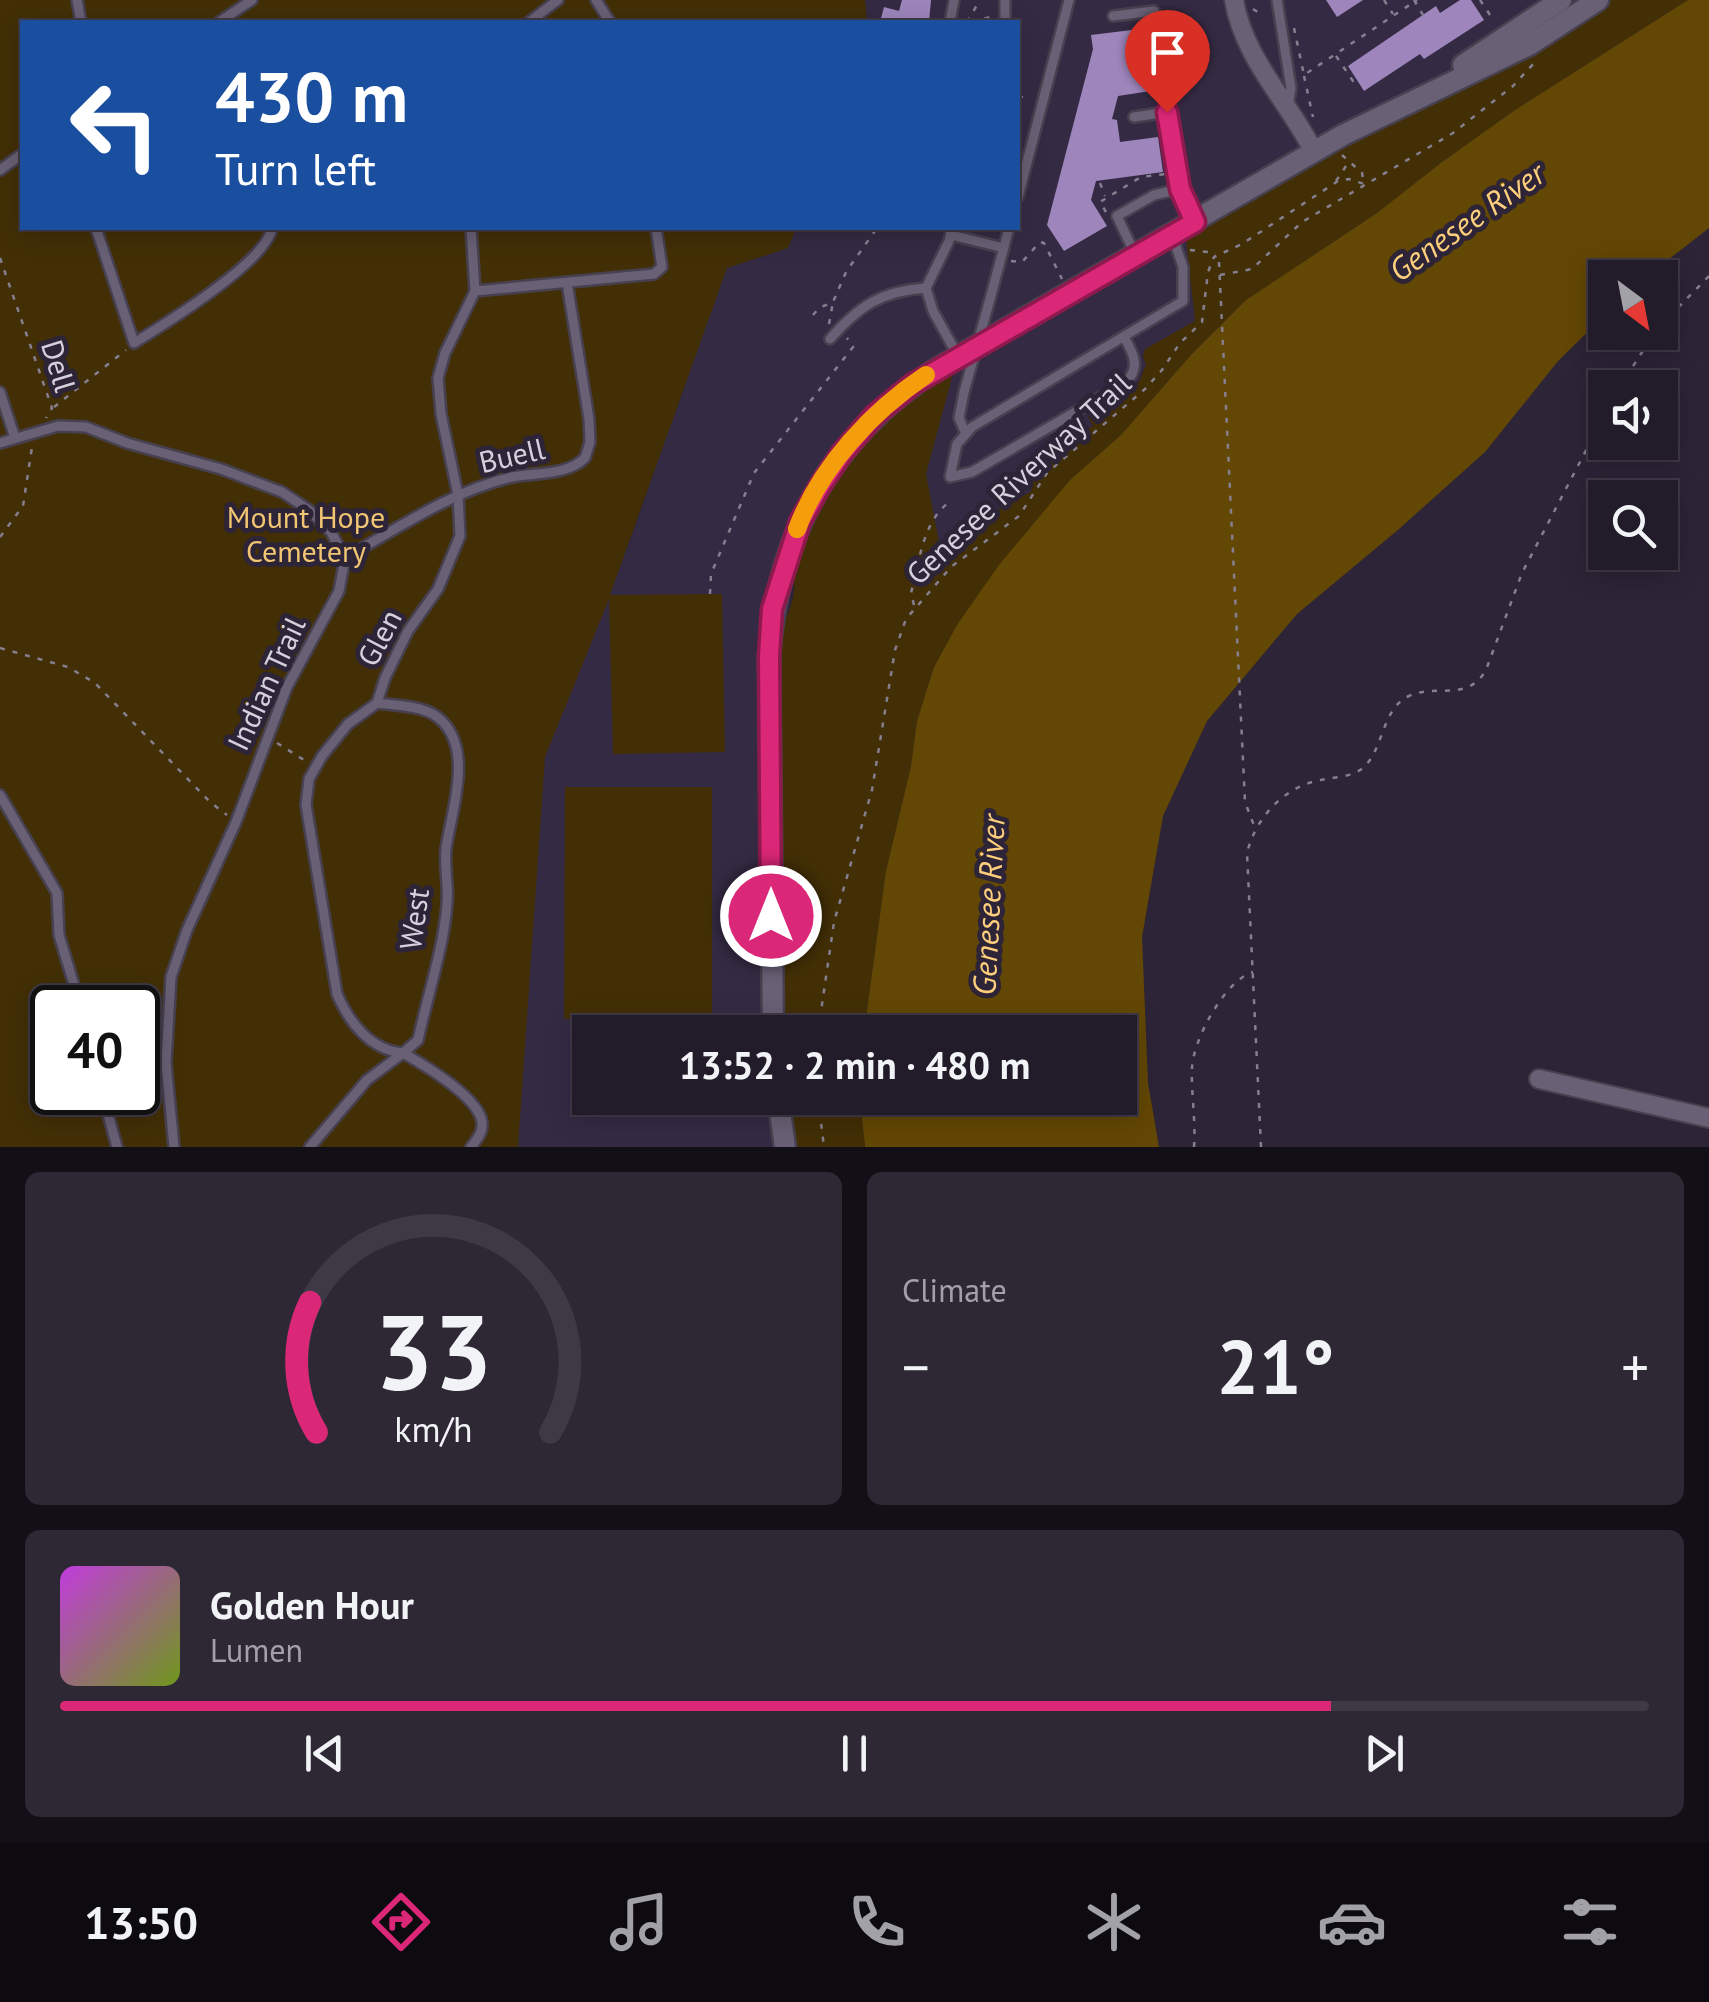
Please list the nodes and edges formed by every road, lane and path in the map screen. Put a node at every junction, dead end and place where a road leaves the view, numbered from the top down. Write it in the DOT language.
graph roads {
  1 [pos="252,0"];
  2 [pos="558,0"];
  3 [pos="1005,0"];
  4 [pos="1070,0"];
  5 [pos="1234,0"];
  6 [pos="1278,0"];
  7 [pos="1384,0"];
  8 [pos="1480,0"];
  9 [pos="1562,0"];
  10 [pos="1598,0"];
  11 [pos="1415,1"];
  12 [pos="1394,15"];
  13 [pos="1423,15"];
  14 [pos="1112,16"];
  15 [pos="1003,19"];
  16 [pos="221,20"];
  17 [pos="532,20"];
  18 [pos="1495,22"];
  19 [pos="1295,30"];
  20 [pos="1545,53"];
  21 [pos="1335,54"];
  22 [pos="1304,75"];
  23 [pos="1356,78"];
  24 [pos="1412,100"];
  25 [pos="1285,104"];
  26 [pos="1167,112"];
  27 [pos="1134,117"];
  28 [pos="1313,118"];
  29 [pos="1337,150"];
  30 [pos="1314,152"];
  31 [pos="1349,161"];
  32 [pos="1178,172"];
  33 [pos="1100,182"];
  34 [pos="1333,184"];
  35 [pos="1364,184"];
  36 [pos="1020,189"];
  37 [pos="1180,189"];
  38 [pos="1106,198"];
  39 [pos="1106,212"];
  40 [pos="1195,222"];
  41 [pos="97,230"];
  42 [pos="272,230"];
  43 [pos="471,230"];
  44 [pos="656,230"];
  45 [pos="875,230"];
  46 [pos="1009,230"];
  47 [pos="952,231"];
  48 [pos="1172,235"];
  49 [pos="1002,253"];
  50 [pos="1136,256"];
  51 [pos="0,258"];
  52 [pos="1220,262"];
  53 [pos="1220,274"];
  54 [pos="1709,276"];
  55 [pos="1062,280"];
  56 [pos="566,283"];
  57 [pos="926,288"];
  58 [pos="475,291"];
  59 [pos="833,302"];
  60 [pos="1678,308"];
  61 [pos="813,315"];
  62 [pos="834,335"];
  63 [pos="1124,337"];
  64 [pos="134,343"];
  65 [pos="958,356"];
  66 [pos="0,392"];
  67 [pos="52,408"];
  68 [pos="36,431"];
  69 [pos="966,432"];
  70 [pos="14,438"];
  71 [pos="0,444"];
  72 [pos="1588,447"];
  73 [pos="458,495"];
  74 [pos="951,501"];
  75 [pos="0,537"];
  76 [pos="345,558"];
  77 [pos="710,594"];
  78 [pos="915,606"];
  79 [pos="0,648"];
  80 [pos="377,703"];
  81 [pos="267,737"];
  82 [pos="315,767"];
  83 [pos="0,795"];
  84 [pos="236,822"];
  85 [pos="1256,829"];
  86 [pos="1253,972"];
  87 [pos="74,985"];
  88 [pos="772,1015"];
  89 [pos="820,1015"];
  90 [pos="402,1053"];
  91 [pos="1538,1079"];
  92 [pos="108,1115"];
  93 [pos="780,1115"];
  94 [pos="820,1115"];
  95 [pos="1709,1118"];
  96 [pos="117,1147"];
  97 [pos="174,1147"];
  98 [pos="310,1147"];
  99 [pos="471,1147"];
  100 [pos="785,1147"];
  101 [pos="824,1147"];
  102 [pos="1194,1147"];
  103 [pos="1260,1147"];
  1 -- 16 [label="lane"];
  2 -- 17 [label="lane"];
  3 -- 15 [label="lane"];
  4 -- 36 [label="lane"];
  5 -- 25 [label="street"];
  6 -- 25 [label="lane"];
  7 -- 12 [label="path"];
  8 -- 18 [label="path"];
  9 -- 24 [label="street"];
  10 -- 24 [label="street"];
  11 -- 12 [label="path"];
  11 -- 13 [label="path"];
  12 -- 21 [label="path"];
  14 -- 26 [label="lane"];
  19 -- 22 [label="path"];
  20 -- 35 [label="path"];
  21 -- 22 [label="path"];
  21 -- 23 [label="path"];
  22 -- 28 [label="path"];
  24 -- 30 [label="street"];
  25 -- 30 [label="street"];
  26 -- 27 [label="lane"];
  26 -- 32 [label="lane"];
  29 -- 31 [label="path"];
  30 -- 40 [label="street"];
  31 -- 34 [label="path"];
  31 -- 35 [label="path"];
  32 -- 37 [label="lane"];
  32 -- 38 [label="path"];
  33 -- 38 [label="path"];
  34 -- 35 [label="path"];
  34 -- 78 [label="path, Genesee Riverway Trail"];
  35 -- 53 [label="path"];
  37 -- 40 [label="lane"];
  37 -- 50 [label="lane"];
  38 -- 39 [label="path"];
  40 -- 48 [label="street"];
  41 -- 64 [label="lane"];
  42 -- 64 [label="lane"];
  43 -- 58 [label="lane"];
  44 -- 56 [label="lane"];
  45 -- 59 [label="path"];
  46 -- 49 [label="lane"];
  47 -- 49 [label="lane"];
  47 -- 57 [label="lane"];
  48 -- 50 [label="street"];
  48 -- 63 [label="lane"];
  49 -- 55 [label="path"];
  49 -- 69 [label="lane, bridge"];
  50 -- 65 [label="street"];
  51 -- 67 [label="path, Dell"];
  52 -- 53 [label="path"];
  53 -- 85 [label="path"];
  54 -- 60 [label="path"];
  56 -- 58 [label="lane"];
  56 -- 73 [label="lane, Buell"];
  57 -- 62 [label="lane"];
  57 -- 65 [label="lane"];
  58 -- 73 [label="lane, Glen"];
  59 -- 61 [label="path"];
  59 -- 62 [label="path"];
  62 -- 77 [label="path"];
  63 -- 69 [label="lane"];
  63 -- 69 [label="lane"];
  64 -- 67 [label="path"];
  65 -- 88 [label="street"];
  66 -- 70 [label="lane"];
  67 -- 68 [label="path, Dell"];
  68 -- 70 [label="lane"];
  68 -- 75 [label="path, Dell"];
  68 -- 76 [label="lane"];
  70 -- 71 [label="lane"];
  72 -- 85 [label="path"];
  73 -- 76 [label="lane, Buell"];
  73 -- 80 [label="lane, Glen"];
  74 -- 78 [label="path"];
  76 -- 81 [label="lane, Indian Trail"];
  78 -- 89 [label="path, Genesee Riverway Trail"];
  79 -- 84 [label="path"];
  80 -- 82 [label="lane, Glen"];
  80 -- 90 [label="lane, West"];
  81 -- 82 [label="path"];
  81 -- 84 [label="lane, Indian Trail"];
  82 -- 90 [label="lane, Glen"];
  83 -- 87 [label="lane"];
  84 -- 97 [label="lane, Indian Trail"];
  85 -- 86 [label="path"];
  86 -- 102 [label="path"];
  86 -- 103 [label="path"];
  90 -- 98 [label="lane"];
  90 -- 99 [label="lane"];
  91 -- 95 [label="street"];
  92 -- 96 [label="lane"];
  93 -- 100 [label="street"];
  94 -- 101 [label="path"];
}
